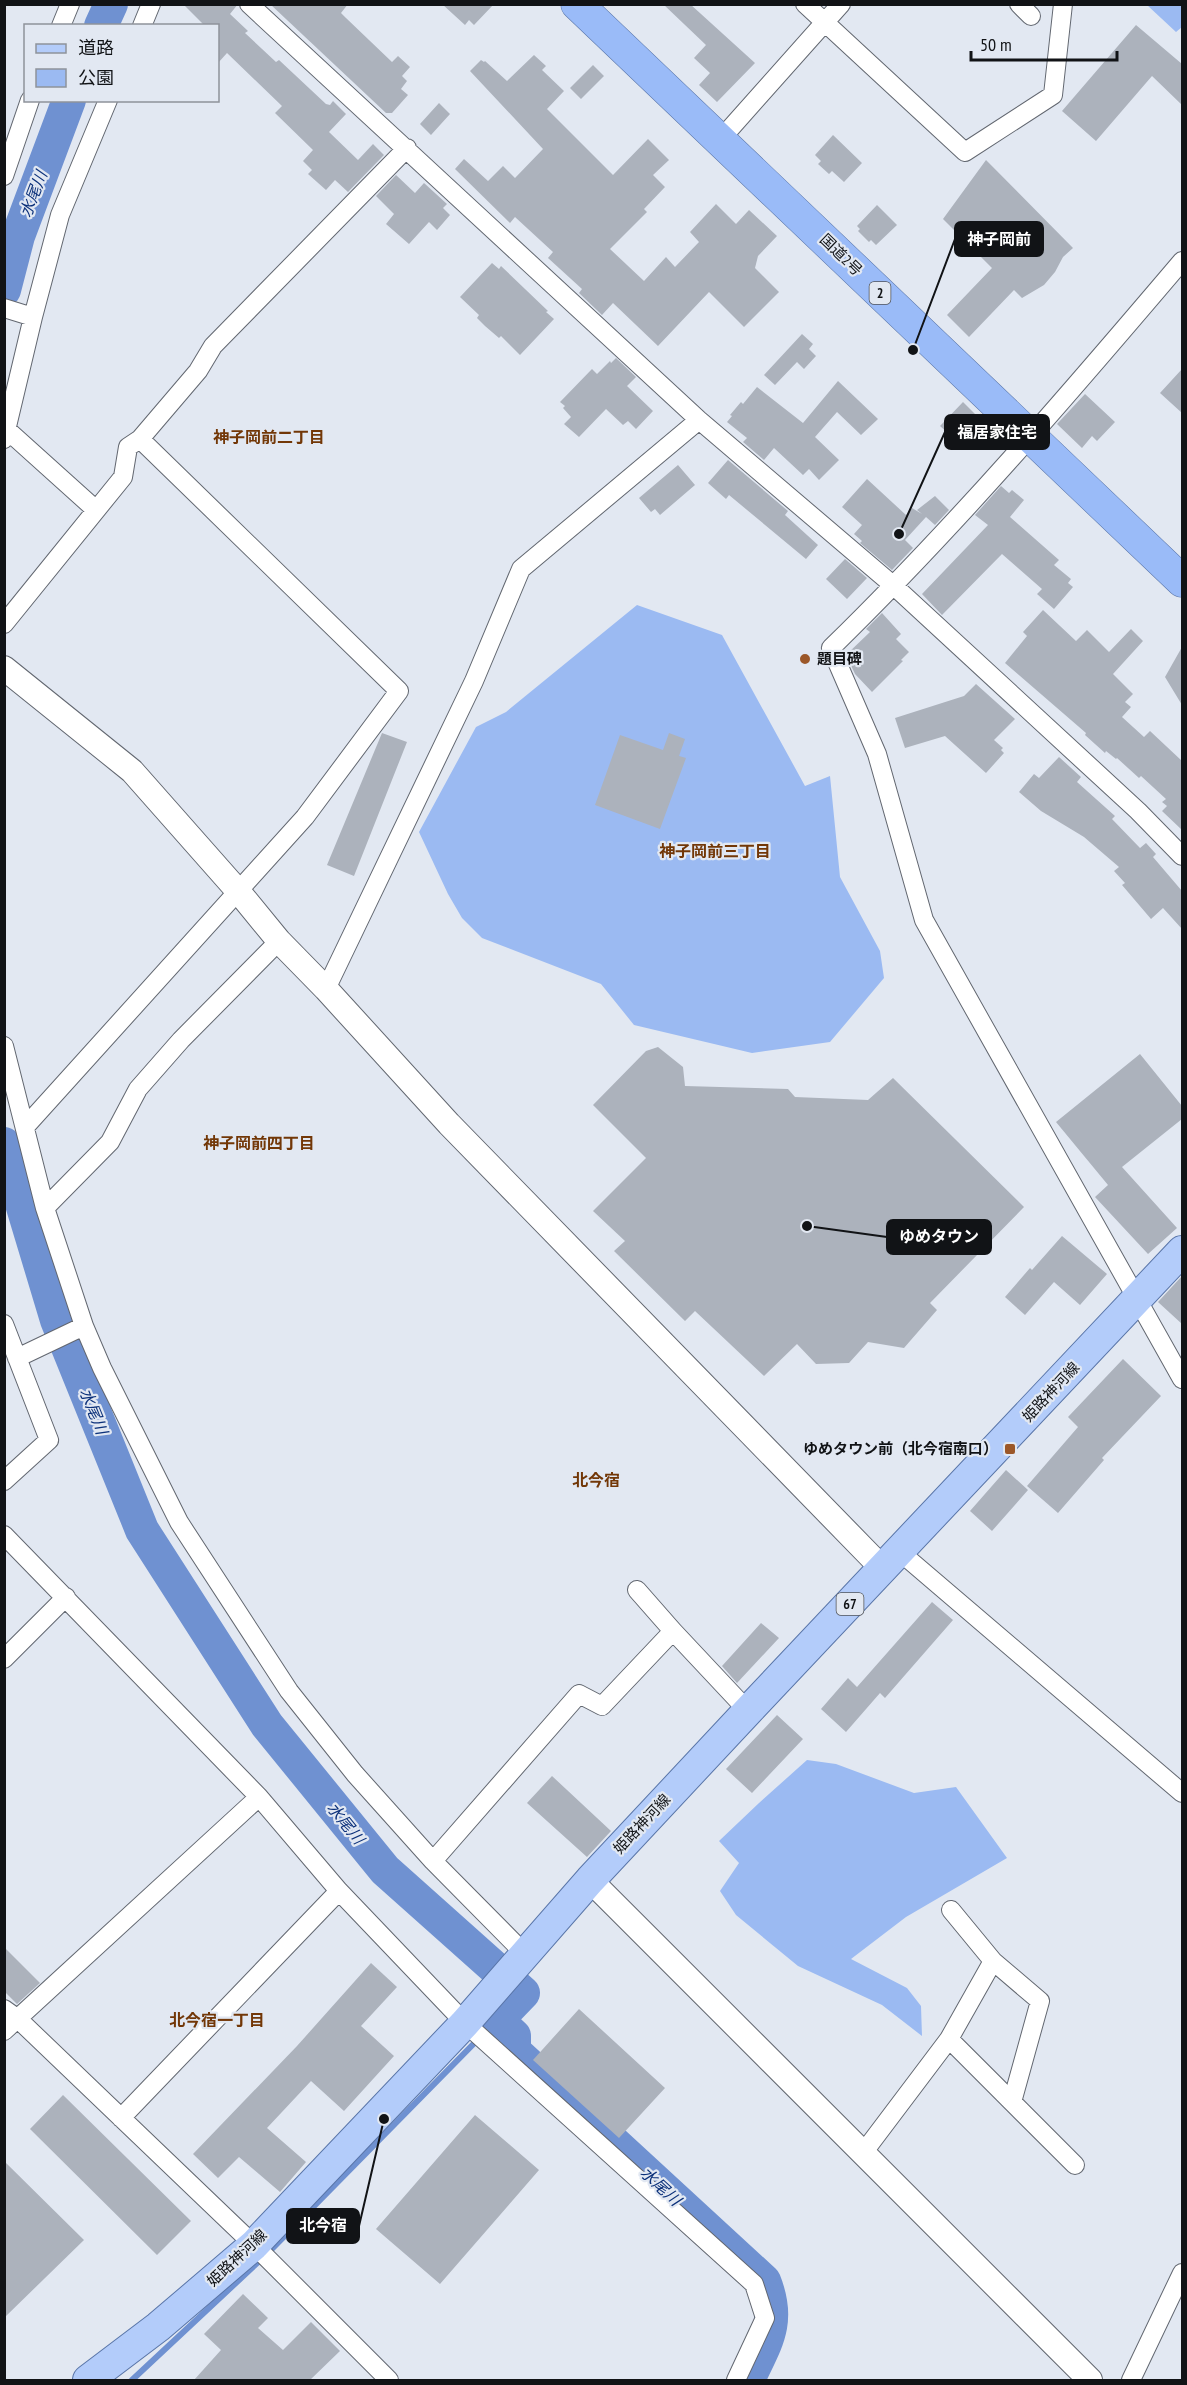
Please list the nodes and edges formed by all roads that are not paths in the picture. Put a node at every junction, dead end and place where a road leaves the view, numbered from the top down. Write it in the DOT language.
graph roads {
  1 [pos="70,4"];
  2 [pos="151,4"];
  3 [pos="249,4"];
  4 [pos="577,4"];
  5 [pos="805,4"];
  6 [pos="841,4"];
  7 [pos="1063,4"];
  8 [pos="824,23"];
  9 [pos="62,24"];
  10 [pos="143,24"];
  11 [pos="29,102"];
  12 [pos="107,102"];
  13 [pos="720,140"];
  14 [pos="407,148"];
  15 [pos="4,176"];
  16 [pos="1182,261"];
  17 [pos="4,308"];
  18 [pos="33,317"];
  19 [pos="699,420"];
  20 [pos="5,434"];
  21 [pos="1031,438"];
  22 [pos="140,439"];
  23 [pos="96,510"];
  24 [pos="1182,581"];
  25 [pos="894,586"];
  26 [pos="4,624"];
  27 [pos="4,668"];
  28 [pos="1182,856"];
  29 [pos="238,891"];
  30 [pos="279,941"];
  31 [pos="326,988"];
  32 [pos="4,1046"];
  33 [pos="25,1127"];
  34 [pos="45,1208"];
  35 [pos="1182,1251"];
  36 [pos="1138,1300"];
  37 [pos="4,1324"];
  38 [pos="84,1326"];
  39 [pos="17,1358"];
  40 [pos="1182,1379"];
  41 [pos="4,1481"];
  42 [pos="4,1535"];
  43 [pos="892,1560"];
  44 [pos="637,1590"];
  45 [pos="66,1597"];
  46 [pos="673,1631"];
  47 [pos="4,1659"];
  48 [pos="748,1710"];
  49 [pos="1182,1793"];
  50 [pos="259,1797"];
  51 [pos="433,1861"];
  52 [pos="590,1880"];
  53 [pos="339,1891"];
  54 [pos="951,1910"];
  55 [pos="522,1957"];
  56 [pos="993,1961"];
  57 [pos="468,2018"];
  58 [pos="9,2020"];
  59 [pos="949,2039"];
  60 [pos="1012,2102"];
  61 [pos="121,2118"];
  62 [pos="863,2153"];
  63 [pos="1075,2165"];
  64 [pos="254,2245"];
  65 [pos="1182,2273"];
  66 [pos="88,2380"];
  67 [pos="389,2380"];
  68 [pos="736,2380"];
  69 [pos="1090,2380"];
  70 [pos="1131,2380"];
  1 -- 9 [label="street"];
  2 -- 10 [label="street"];
  3 -- 14 [label="street"];
  4 -- 13 [label="highway, 国道2号 / 2"];
  5 -- 8 [label="street"];
  6 -- 8 [label="street"];
  7 -- 8 [label="street"];
  8 -- 13 [label="street"];
  11 -- 15 [label="street"];
  12 -- 18 [label="street"];
  13 -- 21 [label="highway, 国道2号 / 2"];
  14 -- 19 [label="street"];
  14 -- 22 [label="street"];
  16 -- 21 [label="street"];
  17 -- 18 [label="street"];
  18 -- 20 [label="street"];
  19 -- 25 [label="street"];
  19 -- 31 [label="street"];
  20 -- 23 [label="street"];
  21 -- 24 [label="highway, 国道2号 / 2"];
  21 -- 25 [label="street"];
  22 -- 23 [label="street"];
  22 -- 29 [label="street"];
  23 -- 26 [label="street"];
  25 -- 28 [label="street"];
  25 -- 36 [label="street"];
  27 -- 29 [label="street"];
  29 -- 30 [label="street"];
  29 -- 33 [label="street"];
  30 -- 31 [label="street"];
  30 -- 34 [label="street"];
  31 -- 43 [label="street"];
  32 -- 33 [label="street"];
  33 -- 34 [label="street"];
  34 -- 38 [label="street"];
  35 -- 36 [label="main road, 姫路神河線 / 67"];
  36 -- 40 [label="street"];
  36 -- 43 [label="main road, 姫路神河線 / 67"];
  37 -- 39 [label="street"];
  38 -- 39 [label="street"];
  38 -- 51 [label="street"];
  39 -- 41 [label="street"];
  42 -- 45 [label="street"];
  43 -- 48 [label="main road, 姫路神河線 / 67"];
  43 -- 49 [label="street"];
  44 -- 46 [label="street"];
  45 -- 47 [label="street"];
  45 -- 50 [label="street"];
  46 -- 48 [label="street"];
  46 -- 51 [label="street"];
  48 -- 52 [label="main road, 姫路神河線 / 67"];
  50 -- 53 [label="street"];
  50 -- 58 [label="street"];
  51 -- 55 [label="street"];
  52 -- 55 [label="main road, 姫路神河線 / 67"];
  52 -- 62 [label="street"];
  53 -- 57 [label="street"];
  53 -- 61 [label="street"];
  54 -- 56 [label="street"];
  55 -- 57 [label="main road, 姫路神河線 / 67"];
  56 -- 59 [label="street"];
  56 -- 60 [label="street"];
  57 -- 64 [label="main road, 姫路神河線 / 67"];
  57 -- 68 [label="street"];
  58 -- 61 [label="street"];
  59 -- 60 [label="street"];
  59 -- 62 [label="street"];
  60 -- 63 [label="street"];
  61 -- 64 [label="street"];
  62 -- 69 [label="street"];
  64 -- 66 [label="main road, 姫路神河線 / 67"];
  64 -- 67 [label="street"];
  65 -- 70 [label="street"];
}
